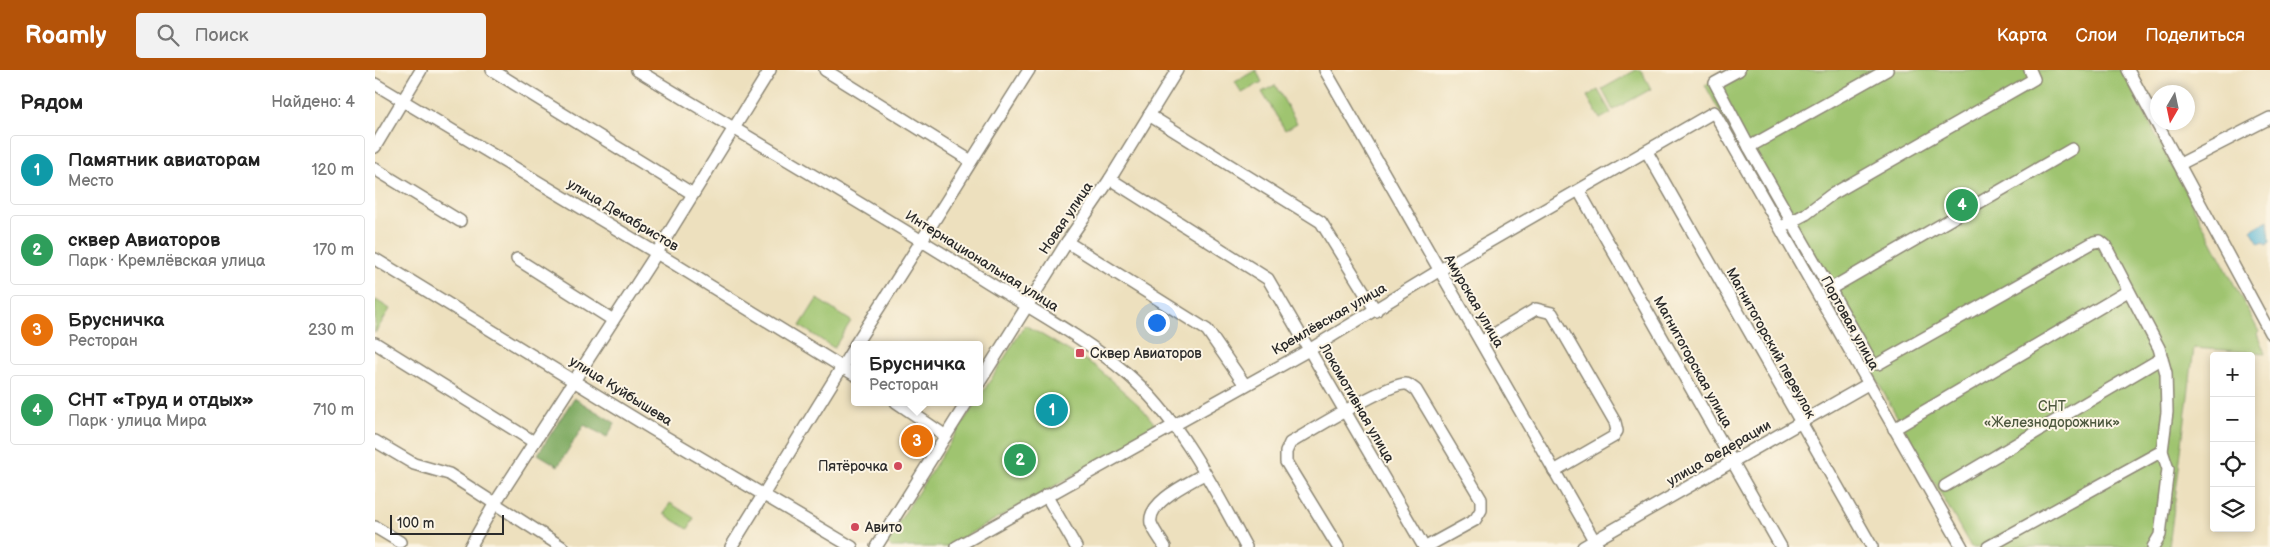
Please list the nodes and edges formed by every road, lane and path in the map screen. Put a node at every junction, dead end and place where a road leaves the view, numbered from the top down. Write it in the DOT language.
graph roads {
  1 [pos="421,70"];
  2 [pos="492,70"];
  3 [pos="637,70"];
  4 [pos="770,70"];
  5 [pos="825,70"];
  6 [pos="1029,70"];
  7 [pos="1177,70"];
  8 [pos="1325,70"];
  9 [pos="1739,70"];
  10 [pos="1887,70"];
  11 [pos="2128,70"];
  12 [pos="2032,74"];
  13 [pos="375,84"];
  14 [pos="403,101"];
  15 [pos="1714,112"];
  16 [pos="1149,115"];
  17 [pos="2270,118"];
  18 [pos="735,128"];
  19 [pos="375,147"];
  20 [pos="1749,147"];
  21 [pos="2072,149"];
  22 [pos="1647,152"];
  23 [pos="971,161"];
  24 [pos="2180,164"];
  25 [pos="375,169"];
  26 [pos="1110,179"];
  27 [pos="1579,191"];
  28 [pos="693,194"];
  29 [pos="460,221"];
  30 [pos="1792,222"];
  31 [pos="1780,228"];
  32 [pos="923,241"];
  33 [pos="1067,242"];
  34 [pos="657,253"];
  35 [pos="375,259"];
  36 [pos="517,259"];
  37 [pos="1440,270"];
  38 [pos="1830,289"];
  39 [pos="2128,291"];
  40 [pos="1026,307"];
  41 [pos="1376,311"];
  42 [pos="613,320"];
  43 [pos="2270,333"];
  44 [pos="858,341"];
  45 [pos="1481,342"];
  46 [pos="375,343"];
  47 [pos="1309,350"];
  48 [pos="851,351"];
  49 [pos="2162,358"];
  50 [pos="841,366"];
  51 [pos="851,372"];
  52 [pos="983,377"];
  53 [pos="574,380"];
  54 [pos="1868,384"];
  55 [pos="1245,385"];
  56 [pos="902,406"];
  57 [pos="965,406"];
  58 [pos="1345,411"];
  59 [pos="1800,424"];
  60 [pos="1173,425"];
  61 [pos="1894,429"];
  62 [pos="946,436"];
  63 [pos="375,441"];
  64 [pos="534,442"];
  65 [pos="2162,451"];
  66 [pos="1732,463"];
  67 [pos="1555,471"];
  68 [pos="1204,474"];
  69 [pos="1945,486"];
  70 [pos="763,495"];
  71 [pos="1047,495"];
  72 [pos="495,503"];
  73 [pos="375,527"];
  74 [pos="400,542"];
  75 [pos="1596,544"];
  76 [pos="470,547"];
  77 [pos="562,547"];
  78 [pos="731,547"];
  79 [pos="852,547"];
  80 [pos="876,547"];
  81 [pos="956,547"];
  82 [pos="1076,547"];
  83 [pos="1165,547"];
  84 [pos="1246,547"];
  85 [pos="1338,547"];
  86 [pos="1425,547"];
  87 [pos="1583,547"];
  88 [pos="1781,547"];
  89 [pos="1872,547"];
  90 [pos="1962,547"];
  91 [pos="1988,547"];
  92 [pos="2153,547"];
  1 -- 14 [label="street"];
  2 -- 28 [label="street"];
  3 -- 18 [label="street, Интернациональная улица"];
  4 -- 18 [label="street"];
  5 -- 23 [label="street"];
  6 -- 23 [label="street"];
  7 -- 16 [label="street, Новая улица"];
  8 -- 37 [label="street, Амурская улица"];
  9 -- 20 [label="street"];
  10 -- 20 [label="street"];
  11 -- 24 [label="street"];
  12 -- 30 [label="street"];
  13 -- 14 [label="street, улица Декабристов"];
  14 -- 19 [label="street"];
  14 -- 34 [label="street, улица Декабристов"];
  15 -- 22 [label="street, Кремлёвская улица"];
  15 -- 31 [label="street, Портовая улица"];
  16 -- 26 [label="street, Новая улица"];
  16 -- 41 [label="street"];
  17 -- 24 [label="street"];
  18 -- 28 [label="street"];
  18 -- 32 [label="street, Интернациональная улица"];
  20 -- 30 [label="street"];
  21 -- 38 [label="street"];
  22 -- 27 [label="street, Кремлёвская улица"];
  22 -- 59 [label="street, Магнитогорский переулок"];
  23 -- 32 [label="street"];
  24 -- 43 [label="street"];
  25 -- 29 [label="street"];
  26 -- 33 [label="street, Новая улица"];
  26 -- 47 [label="street, Локомотивная улица"];
  27 -- 37 [label="street, Кремлёвская улица"];
  27 -- 66 [label="street, Магнитогорская улица"];
  28 -- 34 [label="street"];
  30 -- 31 [label="street"];
  30 -- 38 [label="street"];
  31 -- 54 [label="street, Портовая улица"];
  32 -- 40 [label="street, Интернациональная улица"];
  32 -- 44 [label="street"];
  33 -- 40 [label="street, Новая улица"];
  33 -- 55 [label="street"];
  34 -- 42 [label="street"];
  34 -- 50 [label="street, улица Декабристов"];
  35 -- 53 [label="street, улица Куйбышева"];
  36 -- 42 [label="street"];
  37 -- 41 [label="street, Кремлёвская улица"];
  37 -- 45 [label="street, Амурская улица"];
  38 -- 39 [label="street"];
  39 -- 49 [label="street"];
  39 -- 61 [label="street"];
  40 -- 52 [label="street, Новая улица"];
  40 -- 60 [label="street, Интернациональная улица"];
  41 -- 47 [label="street, Кремлёвская улица"];
  42 -- 53 [label="street"];
  45 -- 67 [label="street, Амурская улица"];
  45 -- 67 [label="street"];
  46 -- 64 [label="street"];
  47 -- 55 [label="street, Кремлёвская улица"];
  47 -- 58 [label="street, Локомотивная улица"];
  48 -- 50 [label="street"];
  49 -- 65 [label="street"];
  49 -- 69 [label="street"];
  50 -- 51 [label="street, улица Декабристов"];
  50 -- 70 [label="street"];
  53 -- 64 [label="street"];
  53 -- 70 [label="street, улица Куйбышева"];
  54 -- 59 [label="street, улица Федерации"];
  54 -- 61 [label="street, Портовая улица"];
  55 -- 60 [label="street, Кремлёвская улица"];
  56 -- 62 [label="street"];
  57 -- 62 [label="street"];
  58 -- 85 [label="street"];
  58 -- 86 [label="street, Локомотивная улица"];
  58 -- 86 [label="street"];
  59 -- 66 [label="street, улица Федерации"];
  59 -- 89 [label="street, Магнитогорский переулок"];
  60 -- 68 [label="street, Интернациональная улица"];
  60 -- 71 [label="street, Кремлёвская улица"];
  61 -- 90 [label="street, Портовая улица"];
  62 -- 80 [label="street"];
  63 -- 72 [label="street"];
  64 -- 72 [label="street"];
  65 -- 91 [label="street"];
  65 -- 92 [label="street"];
  66 -- 75 [label="street, улица Федерации"];
  66 -- 88 [label="street, Магнитогорская улица"];
  67 -- 75 [label="street, Амурская улица"];
  68 -- 83 [label="street"];
  68 -- 84 [label="street, Интернациональная улица"];
  70 -- 78 [label="street"];
  70 -- 79 [label="street, улица Куйбышева"];
  71 -- 81 [label="street, Кремлёвская улица"];
  71 -- 82 [label="street"];
  72 -- 76 [label="street"];
  72 -- 77 [label="street"];
  73 -- 74 [label="street"];
  75 -- 87 [label="street, улица Федерации"];
}
